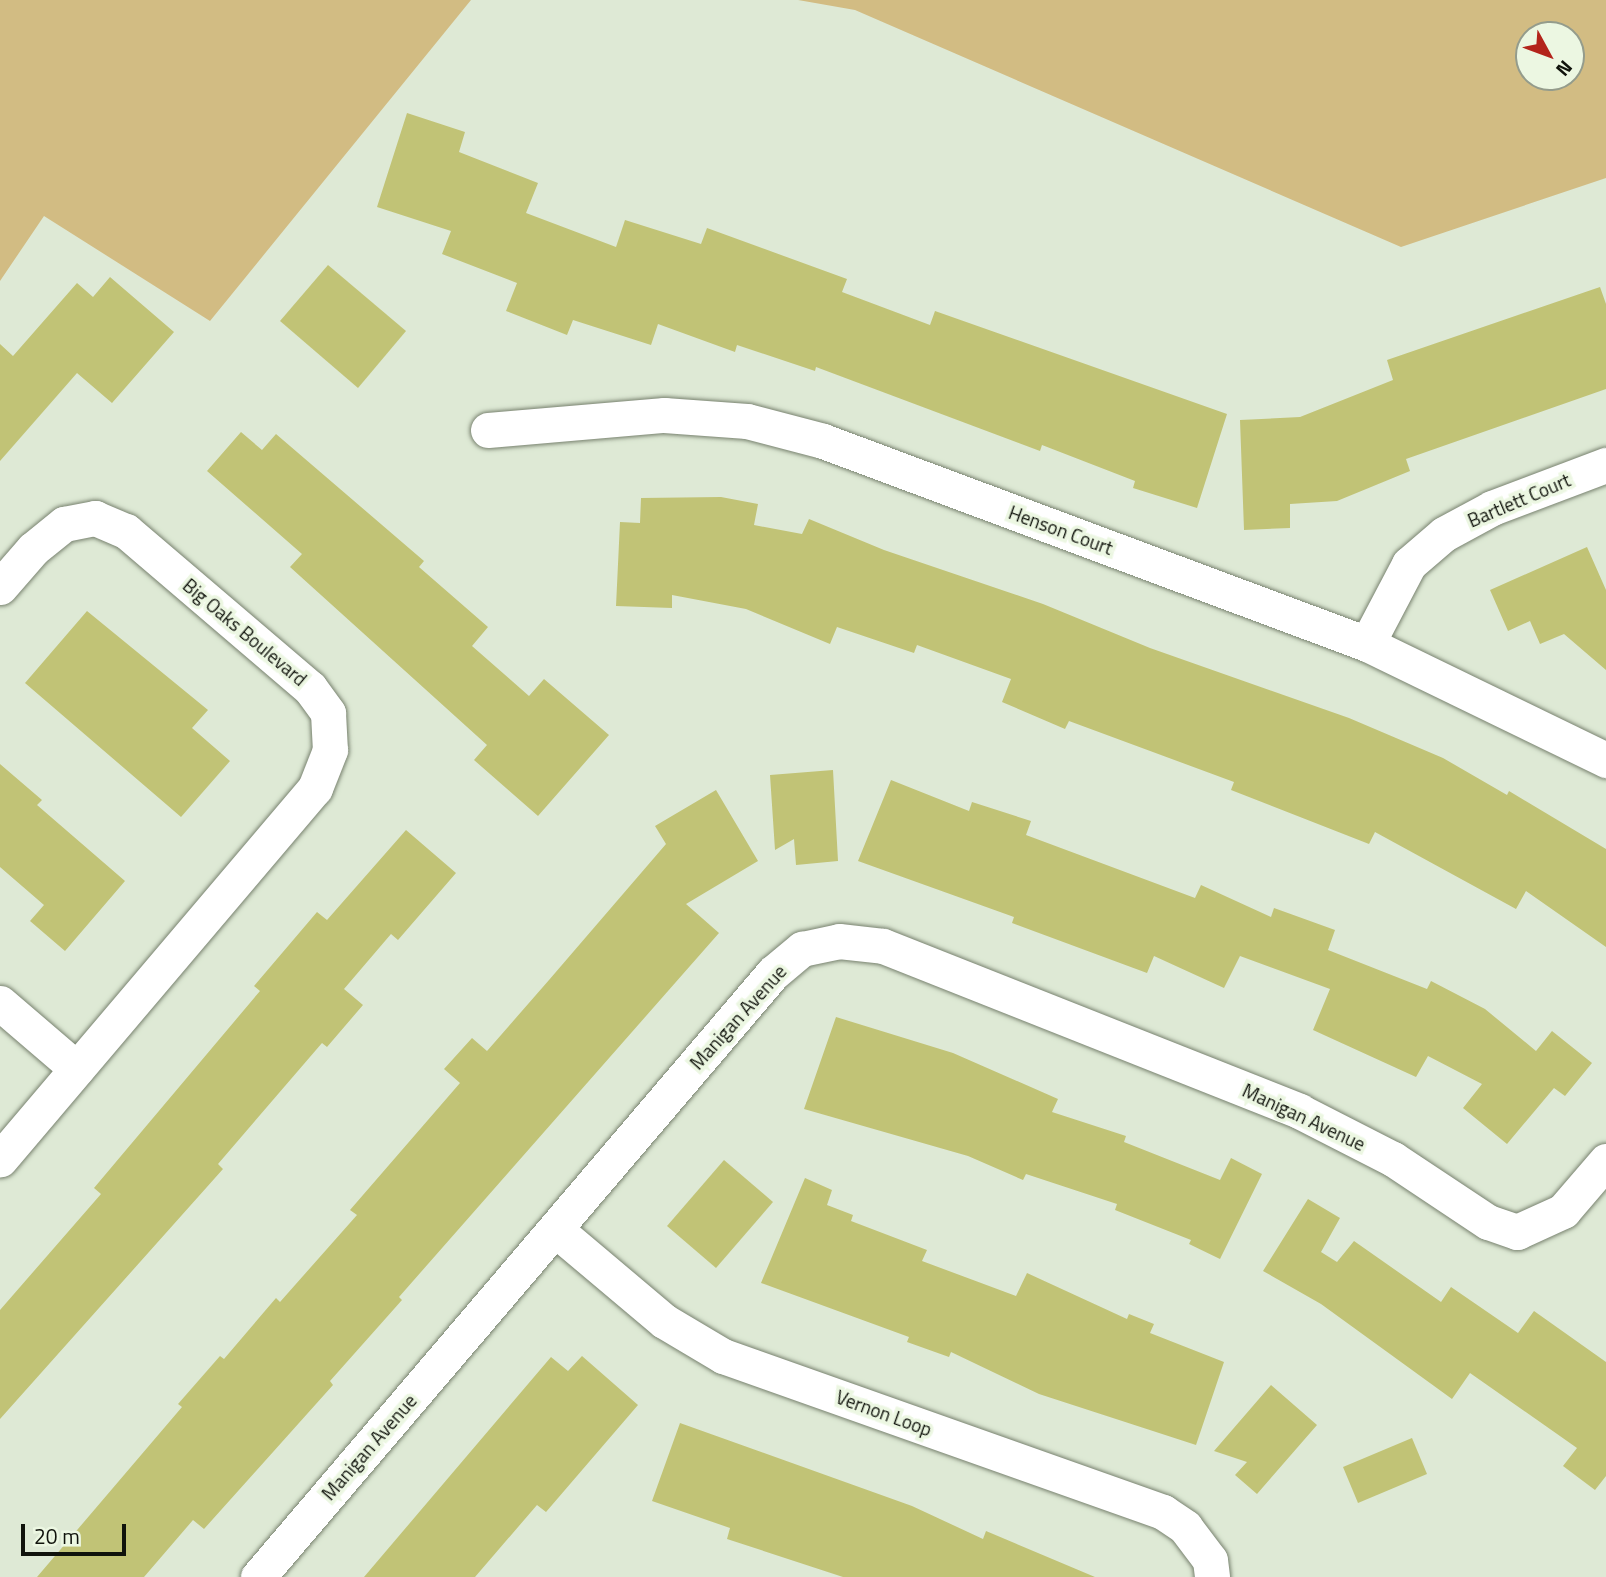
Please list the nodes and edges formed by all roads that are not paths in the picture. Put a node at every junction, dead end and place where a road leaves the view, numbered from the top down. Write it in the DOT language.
graph roads {
  1 [pos="488,430"];
  2 [pos="1606,465"];
  3 [pos="0,587"];
  4 [pos="1367,644"];
  5 [pos="1606,760"];
  6 [pos="0,1003"];
  7 [pos="77,1069"];
  8 [pos="0,1158"];
  9 [pos="1606,1161"];
  10 [pos="556,1230"];
  11 [pos="259,1577"];
  12 [pos="1212,1577"];
  1 -- 4 [label="street, Henson Court"];
  2 -- 4 [label="street, Bartlett Court"];
  3 -- 7 [label="street, Big Oaks Boulevard"];
  4 -- 5 [label="street, Henson Court"];
  6 -- 7 [label="street"];
  7 -- 8 [label="street, Big Oaks Boulevard"];
  9 -- 10 [label="street, Manigan Avenue"];
  10 -- 11 [label="street, Manigan Avenue"];
  10 -- 12 [label="street, Vernon Loop"];
}
